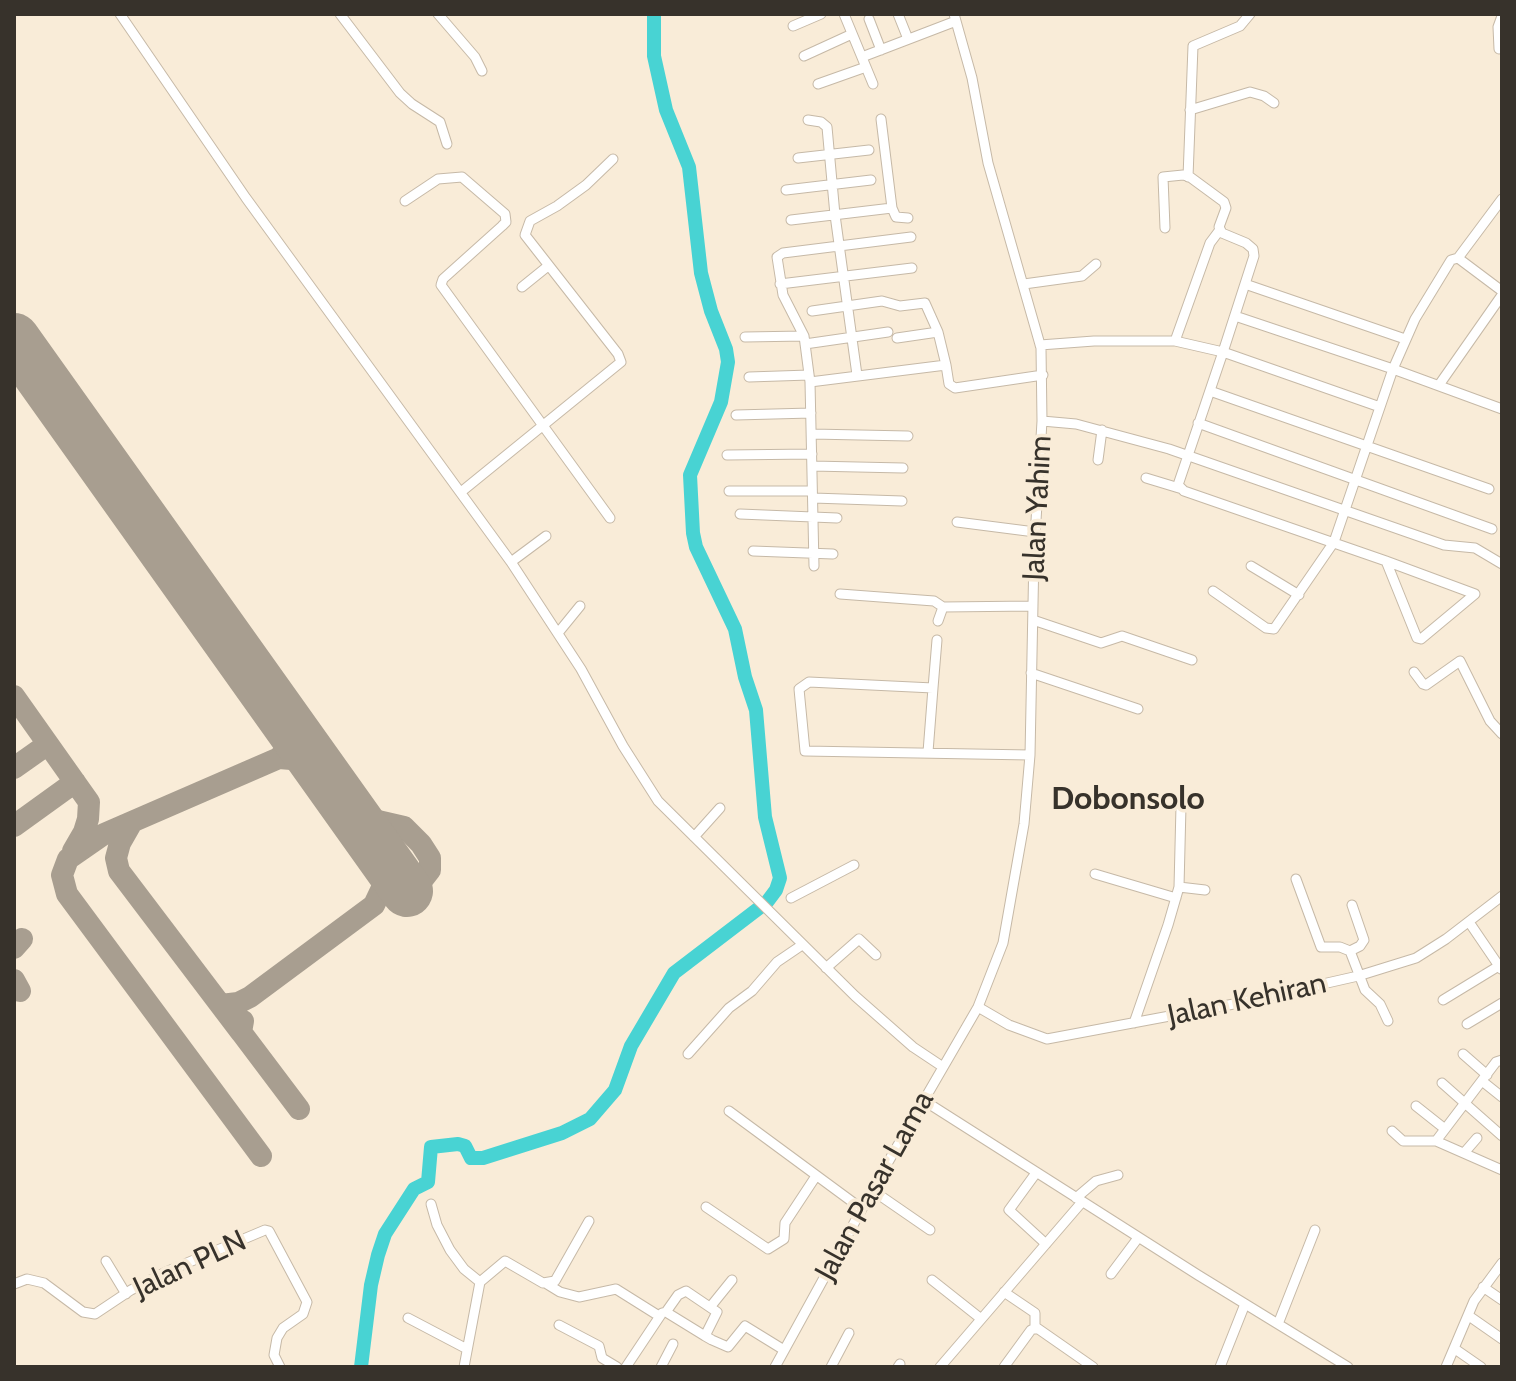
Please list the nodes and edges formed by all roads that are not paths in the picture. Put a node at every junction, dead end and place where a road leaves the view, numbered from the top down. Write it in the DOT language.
graph roads {
  1 [pos="120,14"];
  2 [pos="340,14"];
  3 [pos="438,14"];
  4 [pos="821,14"];
  5 [pos="844,14"];
  6 [pos="898,14"];
  7 [pos="1250,14"];
  8 [pos="1502,16"];
  9 [pos="955,17"];
  10 [pos="869,19"];
  11 [pos="793,26"];
  12 [pos="852,34"];
  13 [pos="908,39"];
  14 [pos="1499,49"];
  15 [pos="881,50"];
  16 [pos="804,56"];
  17 [pos="864,62"];
  18 [pos="482,71"];
  19 [pos="818,84"];
  20 [pos="873,84"];
  21 [pos="1274,103"];
  22 [pos="1190,110"];
  23 [pos="881,119"];
  24 [pos="808,120"];
  25 [pos="447,144"];
  26 [pos="869,150"];
  27 [pos="830,154"];
  28 [pos="798,158"];
  29 [pos="613,159"];
  30 [pos="1188,177"];
  31 [pos="871,180"];
  32 [pos="834,184"];
  33 [pos="786,190"];
  34 [pos="1502,199"];
  35 [pos="405,201"];
  36 [pos="892,208"];
  37 [pos="835,215"];
  38 [pos="908,218"];
  39 [pos="791,220"];
  40 [pos="1165,228"];
  41 [pos="1219,231"];
  42 [pos="911,237"];
  43 [pos="840,246"];
  44 [pos="1458,258"];
  45 [pos="1096,264"];
  46 [pos="548,266"];
  47 [pos="912,268"];
  48 [pos="843,276"];
  49 [pos="780,284"];
  50 [pos="1024,284"];
  51 [pos="1245,284"];
  52 [pos="522,287"];
  53 [pos="1502,293"];
  54 [pos="849,306"];
  55 [pos="812,311"];
  56 [pos="1235,316"];
  57 [pos="938,332"];
  58 [pos="745,337"];
  59 [pos="852,337"];
  60 [pos="1405,339"];
  61 [pos="804,340"];
  62 [pos="1175,341"];
  63 [pos="1040,345"];
  64 [pos="1223,352"];
  65 [pos="946,365"];
  66 [pos="1393,369"];
  67 [pos="857,375"];
  68 [pos="1043,375"];
  69 [pos="749,377"];
  70 [pos="809,378"];
  71 [pos="1439,385"];
  72 [pos="1210,391"];
  73 [pos="1380,407"];
  74 [pos="1502,409"];
  75 [pos="811,413"];
  76 [pos="736,415"];
  77 [pos="1042,421"];
  78 [pos="1198,423"];
  79 [pos="544,424"];
  80 [pos="1102,430"];
  81 [pos="812,434"];
  82 [pos="908,436"];
  83 [pos="1367,446"];
  84 [pos="812,454"];
  85 [pos="727,455"];
  86 [pos="1186,455"];
  87 [pos="1098,460"];
  88 [pos="812,466"];
  89 [pos="903,468"];
  90 [pos="1146,478"];
  91 [pos="1354,478"];
  92 [pos="1179,488"];
  93 [pos="1489,489"];
  94 [pos="729,491"];
  95 [pos="461,492"];
  96 [pos="812,495"];
  97 [pos="902,501"];
  98 [pos="1344,510"];
  99 [pos="740,514"];
  100 [pos="813,516"];
  101 [pos="610,518"];
  102 [pos="837,518"];
  103 [pos="957,522"];
  104 [pos="1492,529"];
  105 [pos="1035,532"];
  106 [pos="546,536"];
  107 [pos="1334,542"];
  108 [pos="753,551"];
  109 [pos="814,553"];
  110 [pos="833,554"];
  111 [pos="1386,561"];
  112 [pos="511,562"];
  113 [pos="1502,564"];
  114 [pos="814,566"];
  115 [pos="1251,566"];
  116 [pos="1213,591"];
  117 [pos="840,594"];
  118 [pos="1299,595"];
  119 [pos="580,606"];
  120 [pos="1033,606"];
  121 [pos="943,607"];
  122 [pos="1033,620"];
  123 [pos="938,621"];
  124 [pos="558,633"];
  125 [pos="937,640"];
  126 [pos="1192,660"];
  127 [pos="1414,672"];
  128 [pos="1031,673"];
  129 [pos="933,688"];
  130 [pos="1138,709"];
  131 [pos="1502,734"];
  132 [pos="928,752"];
  133 [pos="1030,755"];
  134 [pos="1181,806"];
  135 [pos="720,808"];
  136 [pos="694,837"];
  137 [pos="854,865"];
  138 [pos="1095,874"];
  139 [pos="1296,879"];
  140 [pos="1205,890"];
  141 [pos="1178,892"];
  142 [pos="1502,896"];
  143 [pos="791,898"];
  144 [pos="1352,905"];
  145 [pos="1469,922"];
  146 [pos="802,945"];
  147 [pos="1350,951"];
  148 [pos="876,955"];
  149 [pos="1501,967"];
  150 [pos="826,968"];
  151 [pos="1358,976"];
  152 [pos="1443,1000"];
  153 [pos="1502,1003"];
  154 [pos="978,1007"];
  155 [pos="1388,1021"];
  156 [pos="1134,1023"];
  157 [pos="1467,1024"];
  158 [pos="688,1054"];
  159 [pos="1463,1054"];
  160 [pos="1502,1060"];
  161 [pos="943,1067"];
  162 [pos="1484,1078"];
  163 [pos="1442,1083"];
  164 [pos="1502,1097"];
  165 [pos="923,1100"];
  166 [pos="1465,1104"];
  167 [pos="1416,1106"];
  168 [pos="729,1111"];
  169 [pos="1445,1129"];
  170 [pos="1392,1131"];
  171 [pos="1502,1136"];
  172 [pos="1477,1138"];
  173 [pos="1436,1141"];
  174 [pos="1464,1153"];
  175 [pos="1502,1170"];
  176 [pos="1036,1173"];
  177 [pos="1118,1175"];
  178 [pos="816,1176"];
  179 [pos="872,1190"];
  180 [pos="1079,1200"];
  181 [pos="431,1204"];
  182 [pos="706,1207"];
  183 [pos="862,1209"];
  184 [pos="589,1221"];
  185 [pos="930,1230"];
  186 [pos="1315,1230"];
  187 [pos="1138,1238"];
  188 [pos="1046,1244"];
  189 [pos="106,1261"];
  190 [pos="1502,1263"];
  191 [pos="1111,1274"];
  192 [pos="732,1280"];
  193 [pos="932,1280"];
  194 [pos="480,1282"];
  195 [pos="14,1284"];
  196 [pos="547,1284"];
  197 [pos="1483,1287"];
  198 [pos="1004,1292"];
  199 [pos="126,1294"];
  200 [pos="1502,1300"];
  201 [pos="711,1306"];
  202 [pos="1250,1307"];
  203 [pos="663,1314"];
  204 [pos="1469,1316"];
  205 [pos="408,1318"];
  206 [pos="980,1318"];
  207 [pos="1278,1324"];
  208 [pos="559,1325"];
  209 [pos="1035,1329"];
  210 [pos="849,1333"];
  211 [pos="705,1336"];
  212 [pos="1502,1339"];
  213 [pos="673,1344"];
  214 [pos="467,1349"];
  215 [pos="1455,1349"];
  216 [pos="784,1350"];
  217 [pos="1345,1366"];
  218 [pos="280,1367"];
  219 [pos="464,1367"];
  220 [pos="617,1367"];
  221 [pos="626,1367"];
  222 [pos="661,1367"];
  223 [pos="775,1367"];
  224 [pos="831,1367"];
  225 [pos="940,1367"];
  226 [pos="1004,1367"];
  227 [pos="1093,1367"];
  228 [pos="1220,1367"];
  229 [pos="1446,1367"];
  230 [pos="1481,1367"];
  1 -- 95 [label="street"];
  2 -- 25 [label="street"];
  3 -- 18 [label="street"];
  4 -- 11 [label="street"];
  5 -- 12 [label="street"];
  6 -- 13 [label="street"];
  7 -- 22 [label="street"];
  8 -- 14 [label="street"];
  9 -- 13 [label="street"];
  9 -- 50 [label="street, Jalan Yahim"];
  10 -- 15 [label="street"];
  12 -- 16 [label="street"];
  12 -- 17 [label="street"];
  13 -- 15 [label="street"];
  15 -- 17 [label="street"];
  17 -- 19 [label="street"];
  17 -- 20 [label="street"];
  21 -- 22 [label="street"];
  22 -- 30 [label="street"];
  23 -- 36 [label="street"];
  24 -- 27 [label="street"];
  26 -- 27 [label="street"];
  27 -- 28 [label="street"];
  27 -- 32 [label="street"];
  29 -- 46 [label="street"];
  30 -- 40 [label="street"];
  30 -- 41 [label="street"];
  31 -- 32 [label="street"];
  32 -- 33 [label="street"];
  32 -- 37 [label="street"];
  34 -- 44 [label="street"];
  35 -- 79 [label="street"];
  36 -- 37 [label="street"];
  36 -- 38 [label="street"];
  37 -- 39 [label="street"];
  37 -- 43 [label="street"];
  41 -- 51 [label="street"];
  41 -- 62 [label="street"];
  42 -- 43 [label="street"];
  43 -- 48 [label="street"];
  43 -- 49 [label="street"];
  44 -- 53 [label="street"];
  44 -- 60 [label="street"];
  45 -- 50 [label="street"];
  46 -- 52 [label="street"];
  46 -- 79 [label="street"];
  47 -- 48 [label="street"];
  48 -- 49 [label="street"];
  48 -- 54 [label="street"];
  49 -- 61 [label="street"];
  50 -- 63 [label="street, Jalan Yahim"];
  51 -- 56 [label="street"];
  51 -- 60 [label="street"];
  53 -- 71 [label="street"];
  54 -- 55 [label="street"];
  54 -- 57 [label="street"];
  54 -- 59 [label="street"];
  56 -- 64 [label="street"];
  56 -- 66 [label="street"];
  57 -- 59 [label="street"];
  57 -- 65 [label="street"];
  58 -- 61 [label="street"];
  59 -- 61 [label="street"];
  59 -- 67 [label="street"];
  60 -- 66 [label="street"];
  61 -- 70 [label="street"];
  62 -- 63 [label="street"];
  62 -- 64 [label="street"];
  63 -- 68 [label="street, Jalan Yahim"];
  64 -- 72 [label="street"];
  64 -- 73 [label="street"];
  65 -- 67 [label="street"];
  65 -- 68 [label="street"];
  66 -- 71 [label="street"];
  66 -- 73 [label="street"];
  67 -- 70 [label="street"];
  68 -- 77 [label="street, Jalan Yahim"];
  69 -- 70 [label="street"];
  70 -- 75 [label="street"];
  71 -- 74 [label="street"];
  72 -- 78 [label="street"];
  72 -- 83 [label="street"];
  73 -- 83 [label="street"];
  75 -- 76 [label="street"];
  75 -- 81 [label="street"];
  77 -- 80 [label="street"];
  77 -- 105 [label="street, Jalan Yahim"];
  78 -- 86 [label="street"];
  78 -- 91 [label="street"];
  79 -- 95 [label="street"];
  79 -- 101 [label="street"];
  80 -- 86 [label="street"];
  80 -- 87 [label="street"];
  81 -- 82 [label="street"];
  81 -- 84 [label="street"];
  83 -- 91 [label="street"];
  83 -- 93 [label="street"];
  84 -- 85 [label="street"];
  84 -- 88 [label="street"];
  86 -- 92 [label="street"];
  86 -- 98 [label="street"];
  88 -- 89 [label="street"];
  88 -- 96 [label="street"];
  90 -- 92 [label="street"];
  91 -- 98 [label="street"];
  91 -- 104 [label="street"];
  92 -- 107 [label="street"];
  94 -- 96 [label="street"];
  95 -- 112 [label="street"];
  96 -- 97 [label="street"];
  96 -- 100 [label="street"];
  98 -- 107 [label="street"];
  98 -- 113 [label="street"];
  99 -- 100 [label="street"];
  100 -- 102 [label="street"];
  100 -- 109 [label="street"];
  103 -- 105 [label="street"];
  105 -- 120 [label="street, Jalan Yahim"];
  106 -- 112 [label="street"];
  107 -- 111 [label="street"];
  107 -- 118 [label="street"];
  108 -- 109 [label="street"];
  109 -- 110 [label="street"];
  109 -- 114 [label="street"];
  111 -- 111 [label="street"];
  112 -- 124 [label="street"];
  115 -- 118 [label="street"];
  116 -- 118 [label="street"];
  117 -- 121 [label="street"];
  119 -- 124 [label="street"];
  120 -- 121 [label="street"];
  120 -- 122 [label="street, Jalan Yahim"];
  121 -- 123 [label="street"];
  122 -- 126 [label="street"];
  122 -- 128 [label="street, Jalan Yahim"];
  124 -- 136 [label="street"];
  125 -- 129 [label="street"];
  127 -- 131 [label="street"];
  128 -- 130 [label="street"];
  128 -- 133 [label="street, Jalan Yahim"];
  129 -- 132 [label="street"];
  129 -- 132 [label="street"];
  132 -- 133 [label="street"];
  133 -- 154 [label="street, Jalan Yahim"];
  134 -- 141 [label="street"];
  135 -- 136 [label="street"];
  136 -- 146 [label="street"];
  137 -- 143 [label="street"];
  138 -- 141 [label="street"];
  139 -- 147 [label="street"];
  140 -- 141 [label="street"];
  141 -- 156 [label="street"];
  142 -- 145 [label="street, Jalan Kehiran"];
  144 -- 147 [label="street"];
  145 -- 149 [label="street"];
  145 -- 151 [label="street, Jalan Kehiran"];
  146 -- 150 [label="street"];
  146 -- 158 [label="street"];
  147 -- 151 [label="street"];
  148 -- 150 [label="street"];
  149 -- 152 [label="street"];
  150 -- 161 [label="street"];
  151 -- 155 [label="street"];
  151 -- 156 [label="street, Jalan Kehiran"];
  153 -- 157 [label="street"];
  154 -- 156 [label="street, Jalan Kehiran"];
  154 -- 161 [label="street, Jalan Pasar Lama"];
  159 -- 162 [label="street"];
  160 -- 162 [label="street"];
  161 -- 165 [label="street, Jalan Pasar Lama"];
  162 -- 164 [label="street"];
  162 -- 166 [label="street"];
  163 -- 166 [label="street"];
  165 -- 176 [label="street"];
  165 -- 179 [label="street, Jalan Pasar Lama"];
  166 -- 169 [label="street"];
  166 -- 171 [label="street"];
  167 -- 169 [label="street"];
  168 -- 178 [label="street"];
  169 -- 173 [label="street"];
  170 -- 173 [label="street"];
  172 -- 174 [label="street"];
  173 -- 174 [label="street"];
  174 -- 175 [label="street"];
  176 -- 180 [label="street"];
  176 -- 188 [label="street"];
  177 -- 180 [label="street"];
  178 -- 182 [label="street"];
  178 -- 183 [label="street"];
  179 -- 183 [label="street, Jalan Pasar Lama"];
  179 -- 185 [label="street"];
  180 -- 187 [label="street"];
  180 -- 188 [label="street"];
  181 -- 194 [label="street"];
  183 -- 216 [label="street, Jalan Pasar Lama"];
  184 -- 196 [label="street"];
  186 -- 207 [label="street"];
  187 -- 191 [label="street"];
  187 -- 202 [label="street"];
  188 -- 198 [label="street"];
  189 -- 199 [label="street"];
  190 -- 197 [label="street"];
  192 -- 201 [label="street"];
  193 -- 206 [label="street"];
  194 -- 196 [label="street"];
  194 -- 214 [label="street"];
  195 -- 199 [label="street, Jalan PLN"];
  196 -- 203 [label="street"];
  197 -- 200 [label="street"];
  197 -- 204 [label="street"];
  198 -- 206 [label="street"];
  198 -- 209 [label="street"];
  199 -- 218 [label="street, Jalan PLN"];
  201 -- 203 [label="street"];
  201 -- 211 [label="street"];
  202 -- 207 [label="street"];
  202 -- 228 [label="street"];
  203 -- 211 [label="street"];
  203 -- 221 [label="street"];
  204 -- 212 [label="street"];
  204 -- 215 [label="street"];
  205 -- 214 [label="street"];
  206 -- 225 [label="street"];
  207 -- 217 [label="street"];
  208 -- 220 [label="street"];
  209 -- 226 [label="street"];
  209 -- 227 [label="street"];
  210 -- 224 [label="street"];
  211 -- 216 [label="street"];
  213 -- 222 [label="street"];
  214 -- 219 [label="street"];
  215 -- 229 [label="street"];
  215 -- 230 [label="street"];
  216 -- 223 [label="street, Jalan Pasar Lama"];
}
